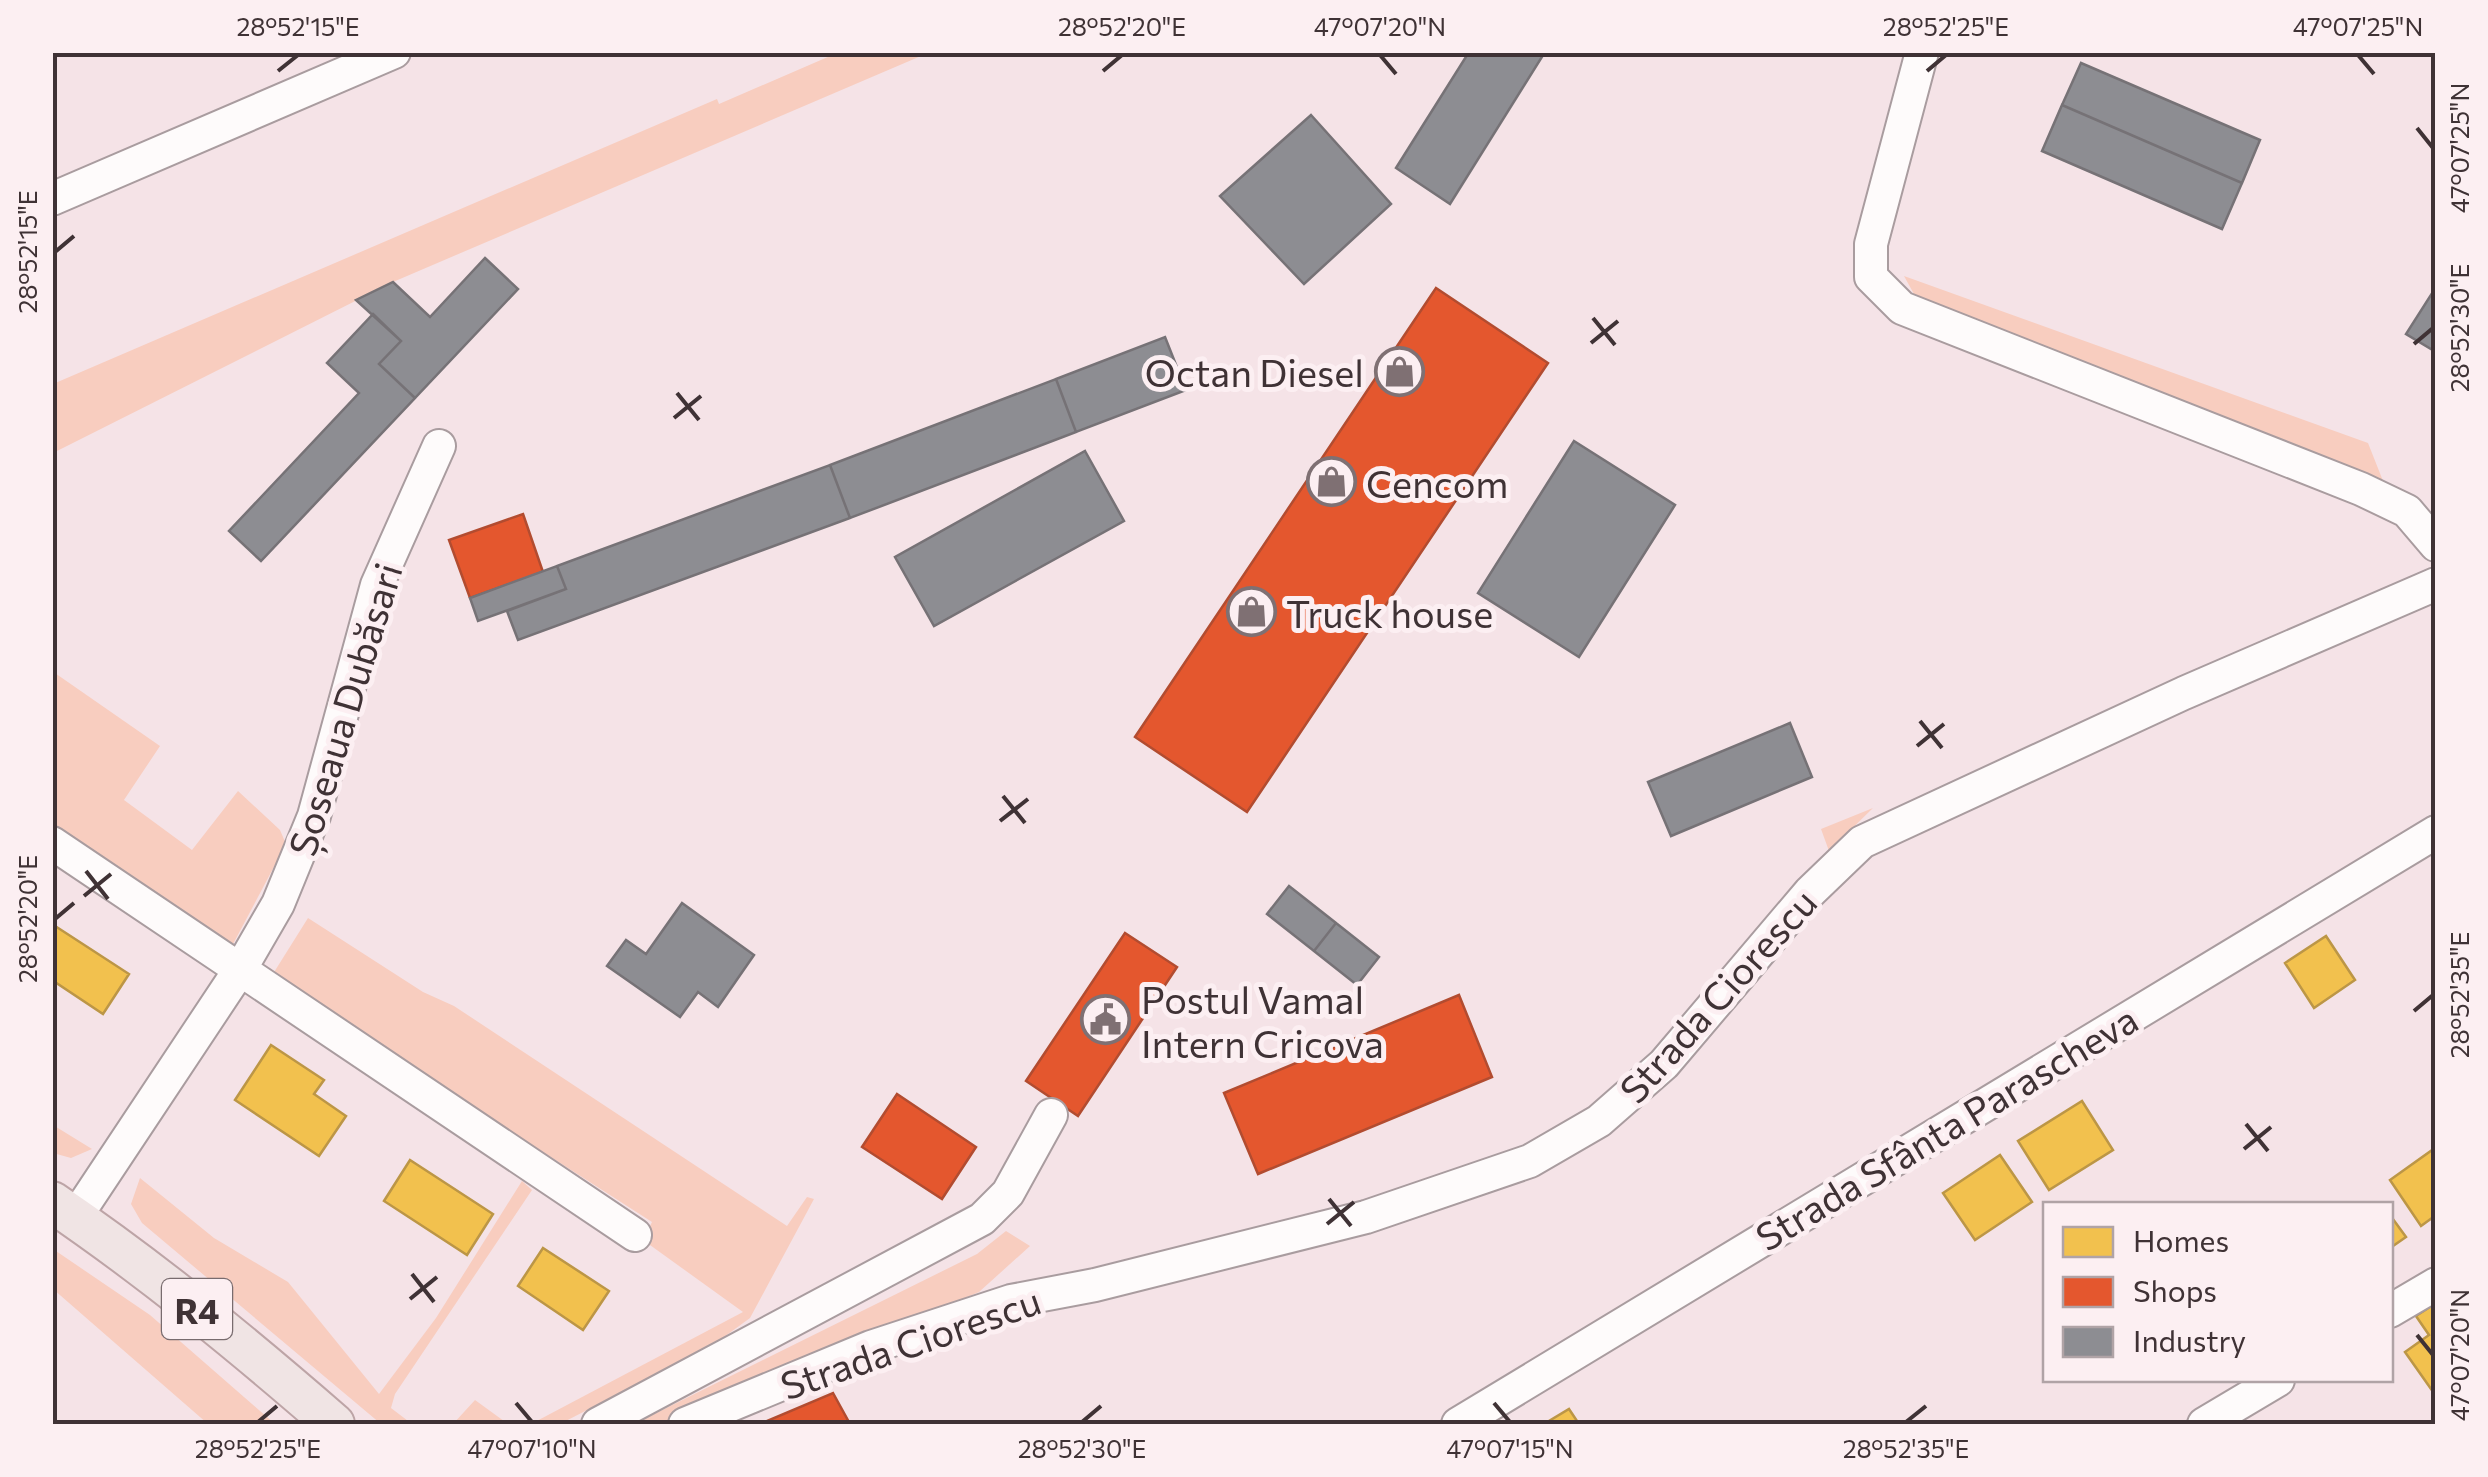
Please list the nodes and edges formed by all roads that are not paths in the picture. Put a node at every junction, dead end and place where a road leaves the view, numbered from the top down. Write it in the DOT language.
graph roads {
  1 [pos="394,52"];
  2 [pos="1922,52"];
  3 [pos="52,200"];
  4 [pos="439,446"];
  5 [pos="2436,545"];
  6 [pos="2436,584"];
  7 [pos="2436,832"];
  8 [pos="52,844"];
  9 [pos="242,968"];
  10 [pos="1051,1115"];
  11 [pos="64,1210"];
  12 [pos="636,1236"];
  13 [pos="2436,1284"];
  14 [pos="2393,1309"];
  15 [pos="2275,1382"];
  16 [pos="334,1424"];
  17 [pos="598,1424"];
  18 [pos="684,1424"];
  19 [pos="1458,1424"];
  20 [pos="2204,1424"];
  1 -- 3 [label="street"];
  2 -- 5 [label="street"];
  4 -- 9 [label="street, Șoseaua Dubăsari"];
  6 -- 18 [label="street, Strada Ciorescu"];
  7 -- 19 [label="street, Strada Sfânta Parascheva"];
  8 -- 9 [label="street"];
  9 -- 11 [label="street, Șoseaua Dubăsari"];
  9 -- 12 [label="street"];
  10 -- 17 [label="street"];
  11 -- 16 [label="main road, R4"];
  13 -- 14 [label="street"];
  15 -- 20 [label="street"];
}
